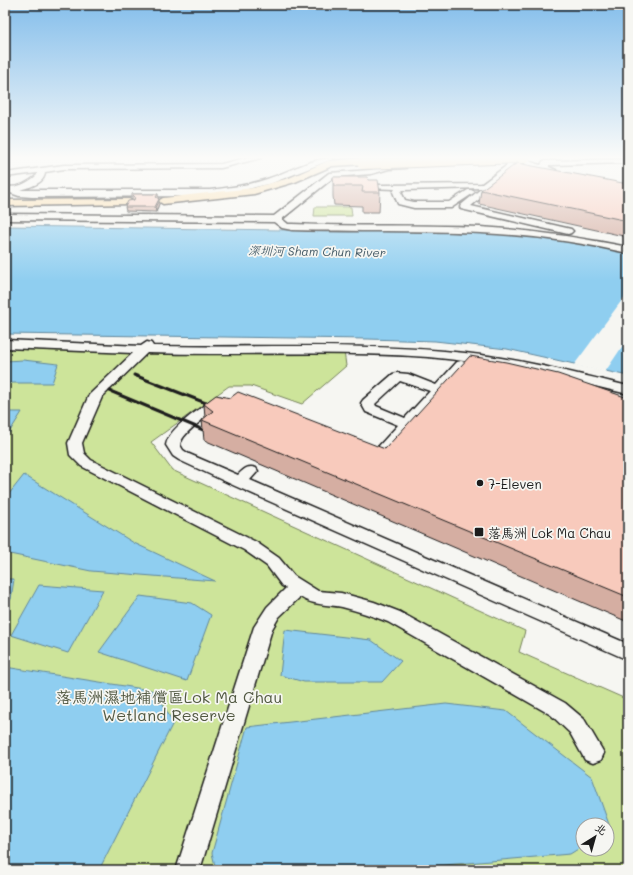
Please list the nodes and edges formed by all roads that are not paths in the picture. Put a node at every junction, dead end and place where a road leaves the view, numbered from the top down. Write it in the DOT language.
graph roads {
  1 [pos="235,199"];
  2 [pos="302,199"];
  3 [pos="400,199"];
  4 [pos="461,199"];
  5 [pos="474,199"];
  6 [pos="5,203"];
  7 [pos="160,206"];
  8 [pos="5,210"];
  9 [pos="5,217"];
  10 [pos="278,218"];
  11 [pos="628,244"];
  12 [pos="628,250"];
  13 [pos="5,344"];
  14 [pos="146,348"];
  15 [pos="463,361"];
  16 [pos="526,379"];
  17 [pos="438,390"];
  18 [pos="628,390"];
  19 [pos="233,397"];
  20 [pos="407,424"];
  21 [pos="379,449"];
  22 [pos="299,588"];
  23 [pos="628,652"];
  24 [pos="593,753"];
  25 [pos="188,870"];
  1 -- 7 [label="main road"];
  2 -- 10 [label="street"];
  3 -- 4 [label="street"];
  5 -- 11 [label="street"];
  6 -- 8 [label="main road"];
  9 -- 10 [label="street"];
  10 -- 12 [label="street"];
  13 -- 14 [label="street"];
  14 -- 15 [label="street"];
  14 -- 22 [label="street"];
  15 -- 16 [label="street"];
  15 -- 17 [label="street"];
  15 -- 18 [label="street"];
  17 -- 20 [label="street"];
  17 -- 20 [label="street"];
  19 -- 23 [label="street"];
  20 -- 21 [label="street"];
  22 -- 24 [label="street"];
  22 -- 25 [label="street"];
}
